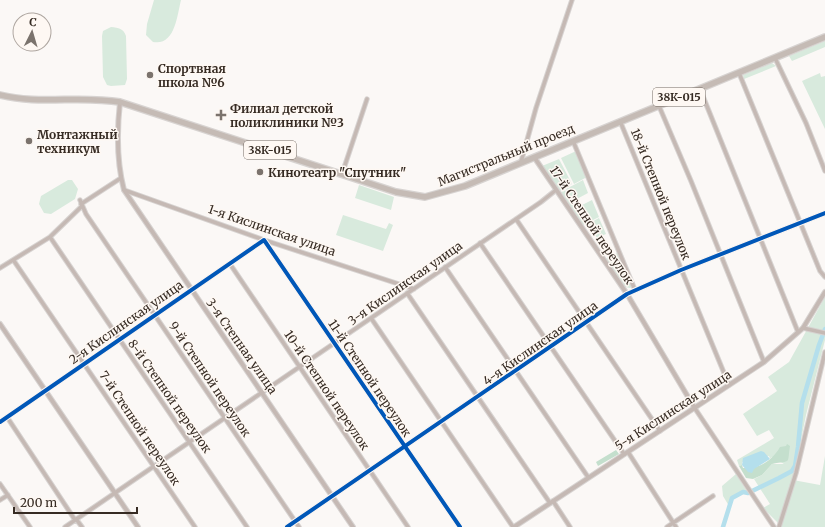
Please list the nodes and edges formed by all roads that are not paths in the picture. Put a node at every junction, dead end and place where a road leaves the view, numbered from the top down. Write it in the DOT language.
graph roads {
  1 [pos="572,0"];
  2 [pos="825,38"];
  3 [pos="775,58"];
  4 [pos="739,73"];
  5 [pos="700,89"];
  6 [pos="0,95"];
  7 [pos="367,99"];
  8 [pos="120,102"];
  9 [pos="659,106"];
  10 [pos="620,122"];
  11 [pos="573,141"];
  12 [pos="534,157"];
  13 [pos="521,162"];
  14 [pos="825,170"];
  15 [pos="342,174"];
  16 [pos="121,178"];
  17 [pos="124,190"];
  18 [pos="556,190"];
  19 [pos="81,204"];
  20 [pos="825,213"];
  21 [pos="516,219"];
  22 [pos="800,223"];
  23 [pos="50,237"];
  24 [pos="760,239"];
  25 [pos="264,240"];
  26 [pos="480,243"];
  27 [pos="720,255"];
  28 [pos="14,261"];
  29 [pos="230,264"];
  30 [pos="445,267"];
  31 [pos="0,268"];
  32 [pos="681,270"];
  33 [pos="825,277"];
  34 [pos="414,289"];
  35 [pos="191,290"];
  36 [pos="635,290"];
  37 [pos="825,292"];
  38 [pos="407,293"];
  39 [pos="627,294"];
  40 [pos="155,315"];
  41 [pos="371,318"];
  42 [pos="587,323"];
  43 [pos="0,324"];
  44 [pos="803,328"];
  45 [pos="798,332"];
  46 [pos="825,333"];
  47 [pos="118,339"];
  48 [pos="335,344"];
  49 [pos="551,348"];
  50 [pos="825,352"];
  51 [pos="764,362"];
  52 [pos="84,364"];
  53 [pos="300,368"];
  54 [pos="516,371"];
  55 [pos="729,385"];
  56 [pos="45,390"];
  57 [pos="263,393"];
  58 [pos="479,397"];
  59 [pos="694,407"];
  60 [pos="7,417"];
  61 [pos="225,419"];
  62 [pos="0,422"];
  63 [pos="440,422"];
  64 [pos="660,431"];
  65 [pos="190,443"];
  66 [pos="405,446"];
  67 [pos="626,453"];
  68 [pos="154,467"];
  69 [pos="369,470"];
  70 [pos="588,477"];
  71 [pos="0,484"];
  72 [pos="115,492"];
  73 [pos="8,495"];
  74 [pos="332,496"];
  75 [pos="713,496"];
  76 [pos="0,500"];
  77 [pos="552,502"];
  78 [pos="76,520"];
  79 [pos="295,521"];
  80 [pos="673,523"];
  81 [pos="30,527"];
  82 [pos="65,527"];
  83 [pos="82,527"];
  84 [pos="138,527"];
  85 [pos="195,527"];
  86 [pos="247,527"];
  87 [pos="287,527"];
  88 [pos="299,527"];
  89 [pos="353,527"];
  90 [pos="408,527"];
  91 [pos="460,527"];
  92 [pos="513,527"];
  93 [pos="570,527"];
  94 [pos="667,527"];
  95 [pos="676,527"];
  96 [pos="774,527"];
  97 [pos="779,527"];
  1 -- 13 [label="street"];
  2 -- 3 [label="main road, Магистральный проезд / 38К-015"];
  3 -- 4 [label="main road, Магистральный проезд / 38К-015"];
  3 -- 14 [label="street"];
  4 -- 5 [label="main road, Магистральный проезд / 38К-015"];
  4 -- 22 [label="street"];
  5 -- 9 [label="main road, Магистральный проезд / 38К-015"];
  5 -- 24 [label="street"];
  6 -- 8 [label="main road, Магистральный проезд / 38К-015"];
  7 -- 15 [label="street"];
  8 -- 15 [label="main road, Магистральный проезд / 38К-015"];
  8 -- 16 [label="street, 3-я Степная улица"];
  9 -- 10 [label="main road, Магистральный проезд / 38К-015"];
  9 -- 27 [label="street"];
  10 -- 11 [label="main road, Магистральный проезд / 38К-015"];
  10 -- 32 [label="street, 18-й Степной переулок"];
  11 -- 12 [label="main road, Магистральный проезд / 38К-015"];
  11 -- 36 [label="street, 17-й Степной переулок"];
  12 -- 13 [label="main road, Магистральный проезд / 38К-015"];
  12 -- 18 [label="street, 17-й Степной переулок"];
  13 -- 15 [label="main road, Магистральный проезд / 38К-015"];
  16 -- 17 [label="street, 3-я Степная улица"];
  16 -- 19 [label="street"];
  17 -- 25 [label="street, 1-я Кислинская улица"];
  17 -- 35 [label="street, 3-я Степная улица"];
  18 -- 21 [label="street, 3-я Кислинская улица"];
  18 -- 39 [label="street, 17-й Степной переулок"];
  19 -- 23 [label="street"];
  19 -- 40 [label="street, 9-й Степной переулок"];
  20 -- 22 [label="street, 4-я Кислинская улица"];
  21 -- 26 [label="street, 3-я Кислинская улица"];
  21 -- 42 [label="street"];
  22 -- 24 [label="street, 4-я Кислинская улица"];
  22 -- 33 [label="street"];
  23 -- 28 [label="street"];
  23 -- 47 [label="street, 8-й Степной переулок"];
  24 -- 27 [label="street, 4-я Кислинская улица"];
  24 -- 45 [label="street"];
  25 -- 29 [label="street, 2-я Кислинская улица"];
  25 -- 34 [label="street, 1-я Кислинская улица"];
  25 -- 48 [label="street, 11-й Степной переулок"];
  26 -- 30 [label="street, 3-я Кислинская улица"];
  26 -- 49 [label="street"];
  27 -- 32 [label="street, 4-я Кислинская улица"];
  27 -- 51 [label="street"];
  28 -- 31 [label="street"];
  28 -- 52 [label="street, 7-й Степной переулок"];
  29 -- 35 [label="street, 2-я Кислинская улица"];
  29 -- 53 [label="street, 10-й Степной переулок"];
  30 -- 34 [label="street, 3-я Кислинская улица"];
  30 -- 54 [label="street"];
  32 -- 36 [label="street, 4-я Кислинская улица"];
  32 -- 55 [label="street, 18-й Степной переулок"];
  34 -- 38 [label="street, 3-я Кислинская улица"];
  35 -- 40 [label="street, 2-я Кислинская улица"];
  35 -- 57 [label="street, 3-я Степная улица"];
  36 -- 39 [label="street, 4-я Кислинская улица"];
  37 -- 44 [label="street, 5-я Кислинская улица"];
  38 -- 41 [label="street, 3-я Кислинская улица"];
  38 -- 58 [label="street"];
  39 -- 42 [label="street, 4-я Кислинская улица"];
  39 -- 59 [label="street, 17-й Степной переулок"];
  40 -- 47 [label="street, 2-я Кислинская улица"];
  40 -- 61 [label="street, 9-й Степной переулок"];
  41 -- 48 [label="street, 3-я Кислинская улица"];
  41 -- 63 [label="street"];
  42 -- 49 [label="street, 4-я Кислинская улица"];
  42 -- 64 [label="street"];
  43 -- 56 [label="street"];
  44 -- 45 [label="street, 5-я Кислинская улица"];
  44 -- 46 [label="street"];
  45 -- 51 [label="street, 5-я Кислинская улица"];
  47 -- 52 [label="street, 2-я Кислинская улица"];
  47 -- 65 [label="street, 8-й Степной переулок"];
  48 -- 53 [label="street, 3-я Кислинская улица"];
  48 -- 66 [label="street, 11-й Степной переулок"];
  49 -- 54 [label="street, 4-я Кислинская улица"];
  49 -- 67 [label="street"];
  50 -- 97 [label="street"];
  51 -- 55 [label="street, 5-я Кислинская улица"];
  52 -- 56 [label="street, 2-я Кислинская улица"];
  52 -- 68 [label="street, 7-й Степной переулок"];
  53 -- 57 [label="street, 3-я Кислинская улица"];
  53 -- 69 [label="street, 10-й Степной переулок"];
  54 -- 58 [label="street, 4-я Кислинская улица"];
  54 -- 70 [label="street"];
  55 -- 59 [label="street, 5-я Кислинская улица"];
  56 -- 60 [label="street, 2-я Кислинская улица"];
  56 -- 72 [label="street"];
  57 -- 61 [label="street, 3-я Кислинская улица"];
  57 -- 74 [label="street, 3-я Степная улица"];
  58 -- 63 [label="street, 4-я Кислинская улица"];
  58 -- 77 [label="street"];
  59 -- 64 [label="street, 5-я Кислинская улица"];
  59 -- 96 [label="street"];
  60 -- 62 [label="street, 2-я Кислинская улица"];
  60 -- 78 [label="street"];
  61 -- 65 [label="street, 3-я Кислинская улица"];
  61 -- 79 [label="street, 9-й Степной переулок"];
  63 -- 66 [label="street, 4-я Кислинская улица"];
  63 -- 92 [label="street"];
  64 -- 67 [label="street, 5-я Кислинская улица"];
  65 -- 68 [label="street, 3-я Кислинская улица"];
  65 -- 86 [label="street, 8-й Степной переулок"];
  66 -- 69 [label="street, 4-я Кислинская улица"];
  66 -- 91 [label="street, 11-й Степной переулок"];
  67 -- 70 [label="street, 5-я Кислинская улица"];
  67 -- 80 [label="street"];
  68 -- 72 [label="street, 3-я Кислинская улица"];
  68 -- 85 [label="street, 7-й Степной переулок"];
  69 -- 74 [label="street, 4-я Кислинская улица"];
  69 -- 90 [label="street, 10-й Степной переулок"];
  70 -- 77 [label="street, 5-я Кислинская улица"];
  71 -- 73 [label="street"];
  72 -- 78 [label="street, 3-я Кислинская улица"];
  72 -- 84 [label="street"];
  73 -- 76 [label="street"];
  73 -- 81 [label="street"];
  74 -- 79 [label="street, 4-я Кислинская улица"];
  74 -- 89 [label="street, 3-я Степная улица"];
  75 -- 80 [label="street"];
  77 -- 92 [label="street, 5-я Кислинская улица"];
  77 -- 93 [label="street"];
  78 -- 82 [label="street, 3-я Кислинская улица"];
  78 -- 83 [label="street"];
  79 -- 87 [label="street, 4-я Кислинская улица"];
  79 -- 88 [label="street, 9-й Степной переулок"];
  80 -- 94 [label="street"];
  80 -- 95 [label="street"];
}
